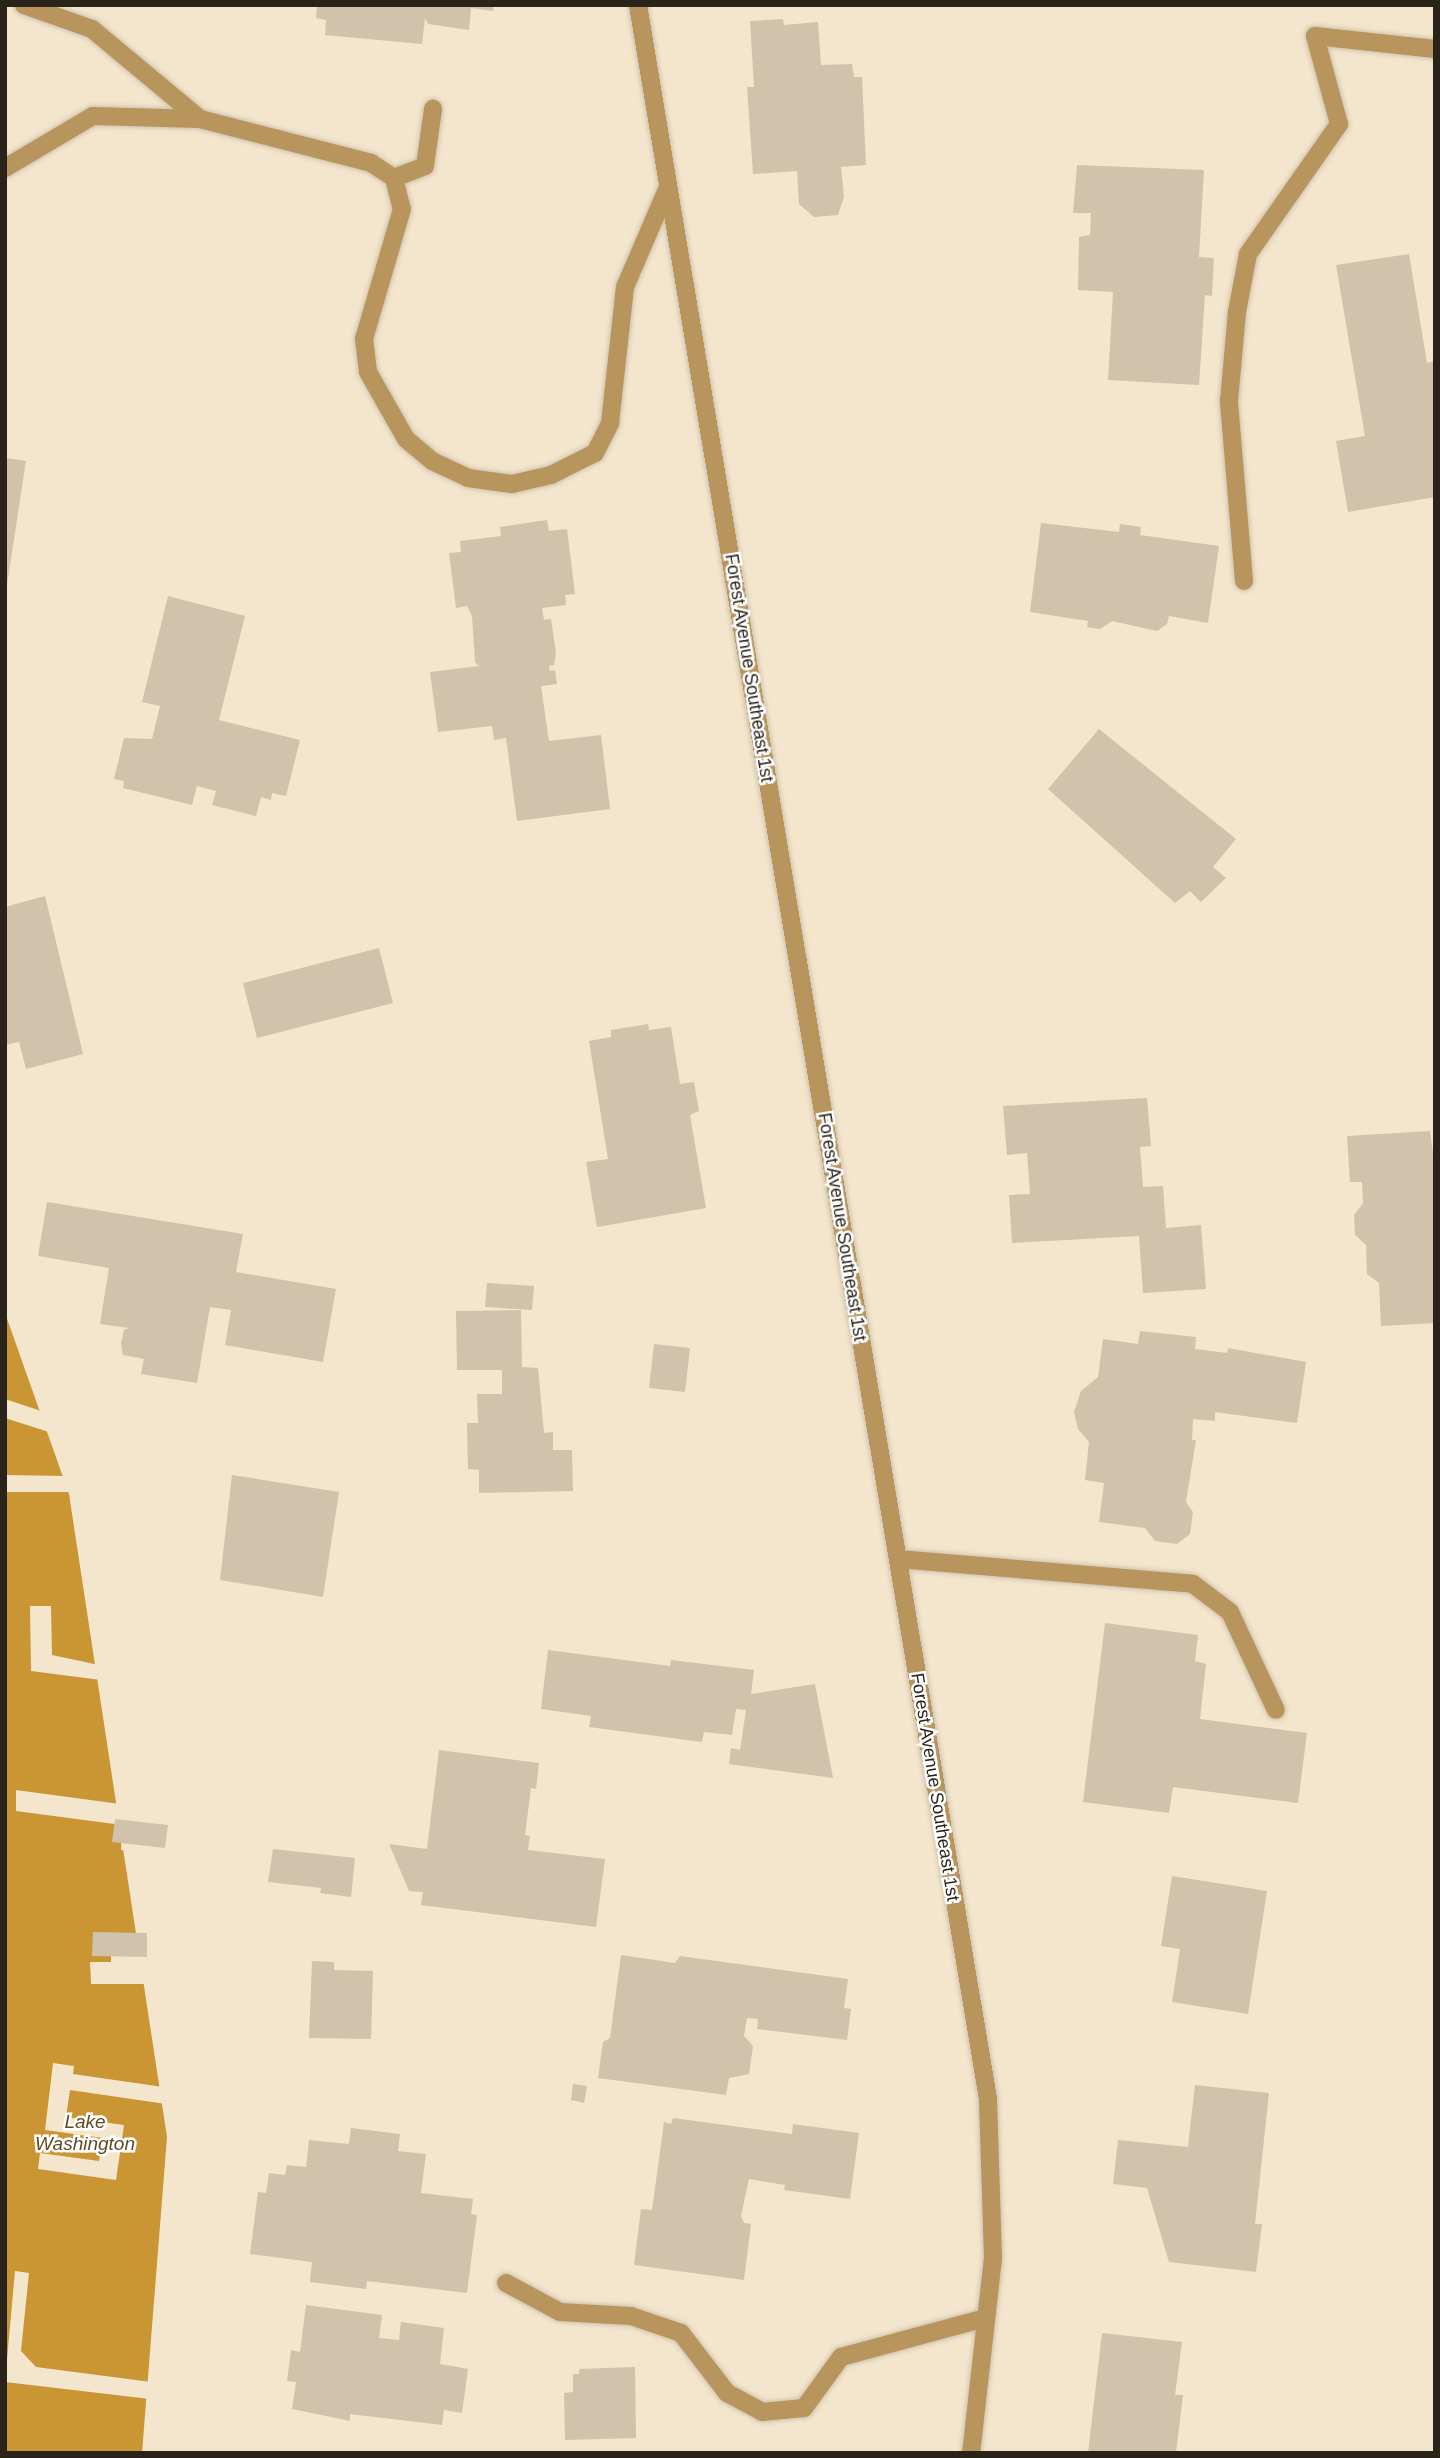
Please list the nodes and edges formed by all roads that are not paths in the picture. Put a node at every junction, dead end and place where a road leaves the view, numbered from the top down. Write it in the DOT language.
graph roads {
  1 [pos="24,5"];
  2 [pos="638,5"];
  3 [pos="1435,48"];
  4 [pos="433,109"];
  5 [pos="200,119"];
  6 [pos="5,168"];
  7 [pos="394,177"];
  8 [pos="668,187"];
  9 [pos="1244,581"];
  10 [pos="898,1559"];
  11 [pos="1276,1710"];
  12 [pos="506,2283"];
  13 [pos="986,2318"];
  14 [pos="971,2453"];
  1 -- 5 [label="street"];
  2 -- 8 [label="street, Forest Avenue Southeast 1st"];
  3 -- 9 [label="street"];
  4 -- 7 [label="street"];
  5 -- 6 [label="street"];
  5 -- 7 [label="street"];
  7 -- 8 [label="street"];
  8 -- 10 [label="street, Forest Avenue Southeast 1st"];
  10 -- 11 [label="street"];
  10 -- 13 [label="street, Forest Avenue Southeast 1st"];
  12 -- 13 [label="street"];
  13 -- 14 [label="street, Forest Avenue Southeast 1st"];
}
